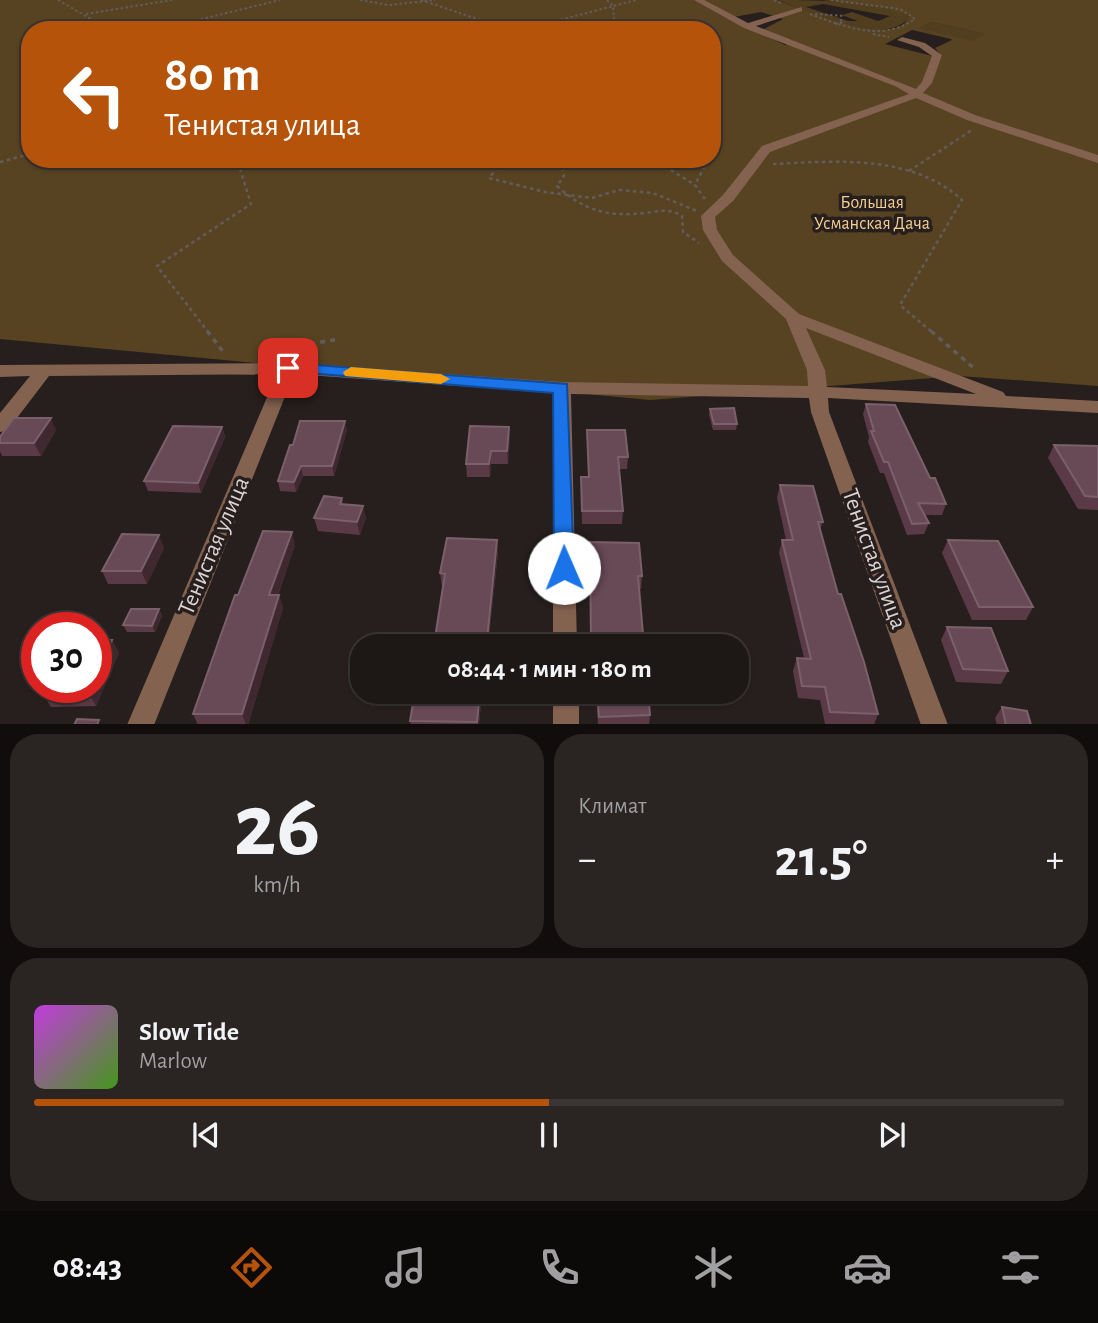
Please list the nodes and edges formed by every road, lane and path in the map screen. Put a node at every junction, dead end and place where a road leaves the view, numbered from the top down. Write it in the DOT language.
graph roads {
  1 [pos="58,0"];
  2 [pos="172,0"];
  3 [pos="280,0"];
  4 [pos="360,0"];
  5 [pos="421,0"];
  6 [pos="435,0"];
  7 [pos="607,0"];
  8 [pos="636,0"];
  9 [pos="698,0"];
  10 [pos="830,0"];
  11 [pos="427,2"];
  12 [pos="613,6"];
  13 [pos="799,9"];
  14 [pos="86,14"];
  15 [pos="811,14"];
  16 [pos="845,16"];
  17 [pos="840,20"];
  18 [pos="96,21"];
  19 [pos="193,21"];
  20 [pos="483,21"];
  21 [pos="556,21"];
  22 [pos="615,21"];
  23 [pos="831,23"];
  24 [pos="747,26"];
  25 [pos="902,40"];
  26 [pos="916,95"];
  27 [pos="985,122"];
  28 [pos="21,156"];
  29 [pos="1098,159"];
  30 [pos="0,162"];
  31 [pos="753,165"];
  32 [pos="240,168"];
  33 [pos="498,168"];
  34 [pos="562,168"];
  35 [pos="668,168"];
  36 [pos="704,168"];
  37 [pos="909,171"];
  38 [pos="695,185"];
  39 [pos="568,195"];
  40 [pos="728,198"];
  41 [pos="708,216"];
  42 [pos="705,247"];
  43 [pos="793,317"];
  44 [pos="340,339"];
  45 [pos="253,354"];
  46 [pos="228,358"];
  47 [pos="288,368"];
  48 [pos="0,371"];
  49 [pos="43,372"];
  50 [pos="982,376"];
  51 [pos="562,388"];
  52 [pos="818,392"];
  53 [pos="1013,402"];
  54 [pos="1098,407"];
  55 [pos="0,426"];
  56 [pos="565,634"];
  57 [pos="565,704"];
  58 [pos="140,724"];
  59 [pos="566,724"];
  60 [pos="935,724"];
  1 -- 14 [label="path"];
  2 -- 14 [label="path"];
  3 -- 19 [label="path"];
  4 -- 11 [label="path"];
  5 -- 11 [label="path"];
  6 -- 11 [label="path"];
  7 -- 12 [label="path"];
  8 -- 12 [label="path"];
  9 -- 24 [label="street"];
  10 -- 15 [label="path"];
  11 -- 20 [label="path"];
  12 -- 21 [label="path"];
  12 -- 22 [label="path"];
  13 -- 24 [label="street"];
  14 -- 18 [label="path"];
  15 -- 16 [label="path"];
  15 -- 25 [label="path"];
  17 -- 23 [label="path, bridge"];
  24 -- 26 [label="street"];
  25 -- 26 [label="street"];
  26 -- 27 [label="street"];
  26 -- 31 [label="street"];
  27 -- 29 [label="street"];
  27 -- 37 [label="path"];
  28 -- 30 [label="path"];
  31 -- 37 [label="path"];
  31 -- 40 [label="street"];
  32 -- 46 [label="path"];
  33 -- 39 [label="path"];
  34 -- 39 [label="path"];
  35 -- 38 [label="path"];
  36 -- 38 [label="path"];
  37 -- 50 [label="path"];
  38 -- 40 [label="path"];
  39 -- 41 [label="path"];
  39 -- 42 [label="path"];
  40 -- 41 [label="street"];
  41 -- 43 [label="street"];
  43 -- 52 [label="street, Тенистая улица"];
  43 -- 53 [label="street"];
  44 -- 45 [label="path"];
  47 -- 49 [label="street"];
  47 -- 51 [label="street"];
  47 -- 58 [label="street, Тенистая улица"];
  48 -- 49 [label="street"];
  49 -- 55 [label="street"];
  51 -- 52 [label="street"];
  51 -- 56 [label="street"];
  52 -- 53 [label="street"];
  52 -- 60 [label="street, Тенистая улица"];
  53 -- 54 [label="street"];
  57 -- 59 [label="street"];
}
